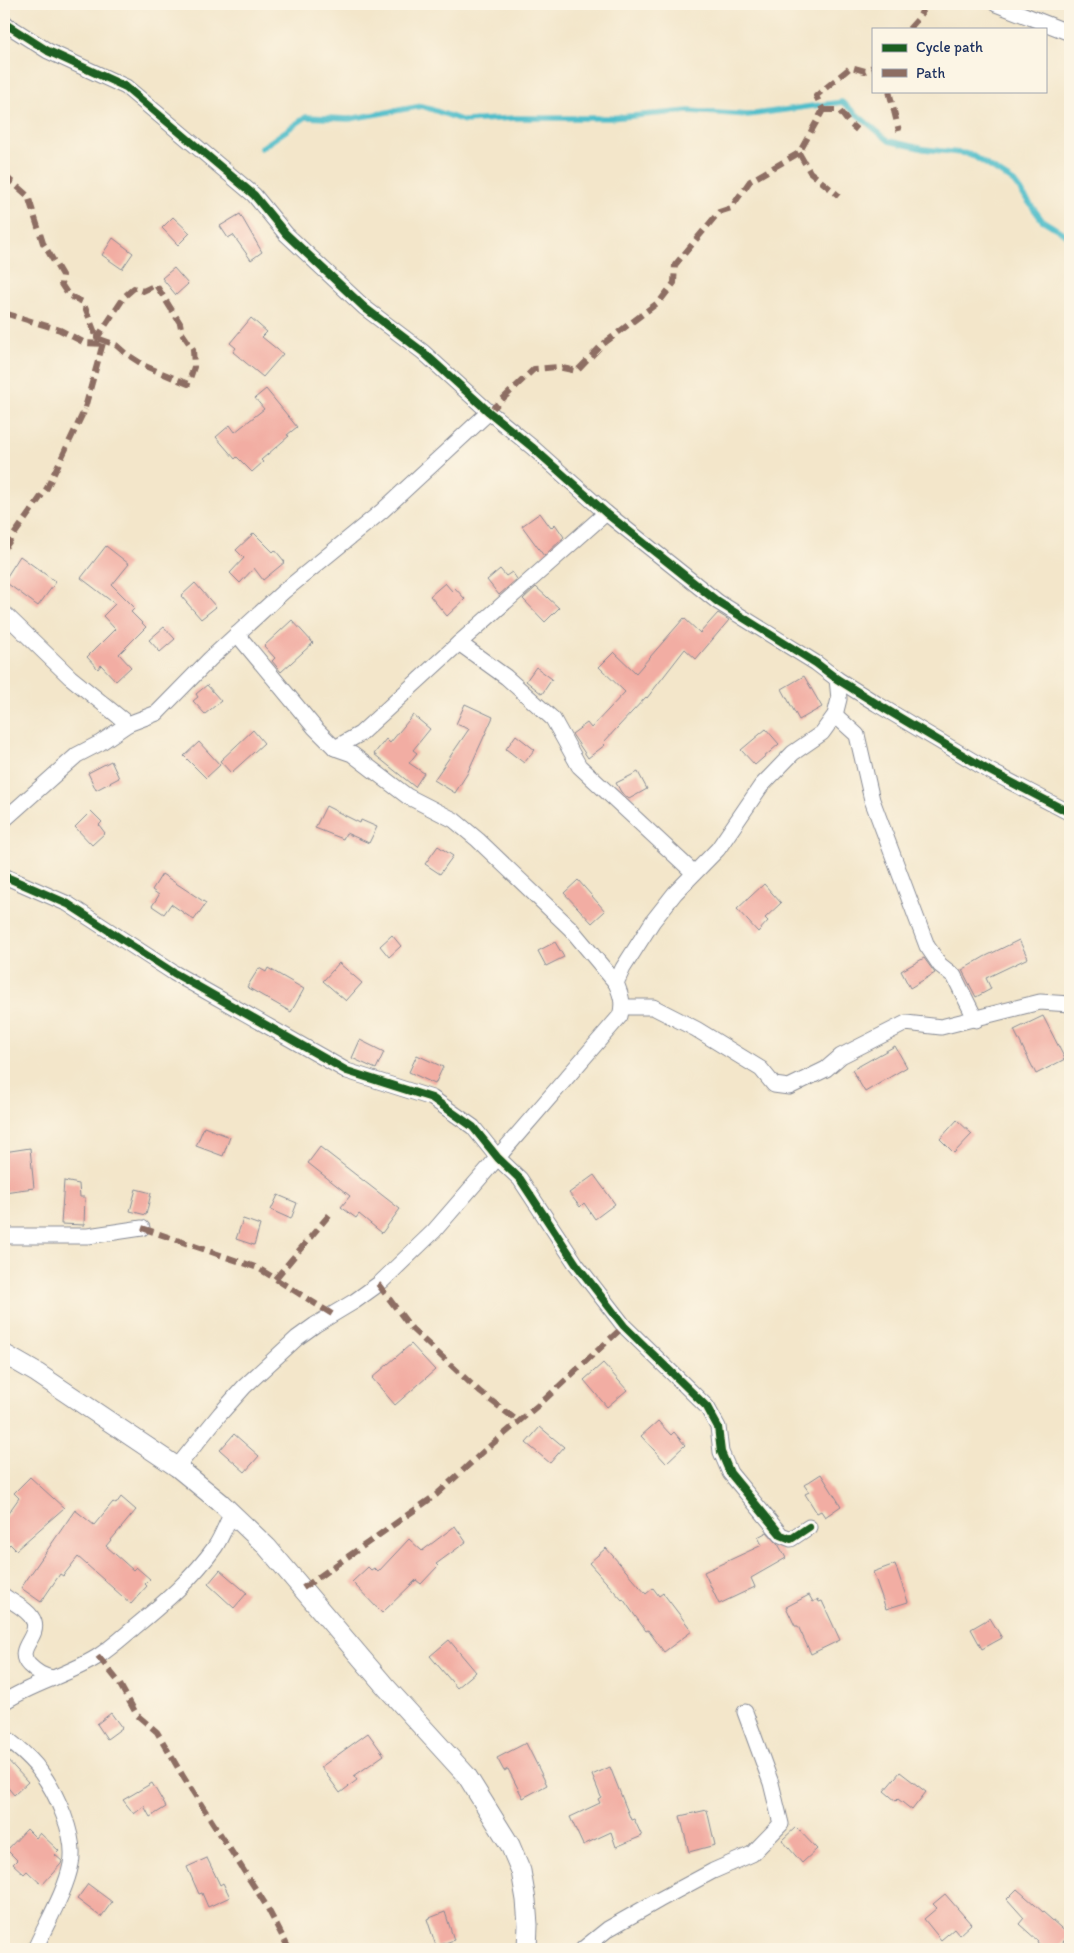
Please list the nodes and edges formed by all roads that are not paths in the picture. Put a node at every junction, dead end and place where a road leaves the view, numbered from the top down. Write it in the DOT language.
graph roads {
  1 [pos="996,4"];
  2 [pos="4,23"];
  3 [pos="1070,33"];
  4 [pos="489,412"];
  5 [pos="606,513"];
  6 [pos="4,613"];
  7 [pos="237,634"];
  8 [pos="460,643"];
  9 [pos="837,679"];
  10 [pos="835,715"];
  11 [pos="128,724"];
  12 [pos="335,748"];
  13 [pos="1070,813"];
  14 [pos="4,820"];
  15 [pos="694,874"];
  16 [pos="4,876"];
  17 [pos="616,983"];
  18 [pos="1070,1004"];
  19 [pos="623,1007"];
  20 [pos="976,1020"];
  21 [pos="498,1158"];
  22 [pos="142,1228"];
  23 [pos="4,1236"];
  24 [pos="4,1354"];
  25 [pos="177,1468"];
  26 [pos="232,1513"];
  27 [pos="810,1527"];
  28 [pos="4,1596"];
  29 [pos="53,1678"];
  30 [pos="4,1702"];
  31 [pos="745,1712"];
  32 [pos="4,1736"];
  33 [pos="35,1949"];
  34 [pos="528,1949"];
  35 [pos="583,1949"];
  1 -- 3 [label="street"];
  2 -- 4 [label="street"];
  4 -- 5 [label="street"];
  4 -- 7 [label="street"];
  5 -- 8 [label="street"];
  5 -- 9 [label="street"];
  6 -- 11 [label="street"];
  7 -- 11 [label="street"];
  7 -- 12 [label="street"];
  8 -- 12 [label="street"];
  8 -- 15 [label="street"];
  9 -- 10 [label="street"];
  9 -- 13 [label="street"];
  10 -- 15 [label="street"];
  10 -- 20 [label="street"];
  11 -- 14 [label="street"];
  12 -- 17 [label="street"];
  15 -- 17 [label="street"];
  16 -- 21 [label="street"];
  17 -- 19 [label="street"];
  18 -- 20 [label="street"];
  19 -- 20 [label="street"];
  19 -- 21 [label="street"];
  21 -- 25 [label="street"];
  21 -- 27 [label="street"];
  22 -- 23 [label="street"];
  24 -- 25 [label="street"];
  25 -- 26 [label="street"];
  26 -- 29 [label="street"];
  26 -- 34 [label="street"];
  28 -- 29 [label="street"];
  29 -- 30 [label="street"];
  31 -- 35 [label="street"];
  32 -- 33 [label="street"];
}
